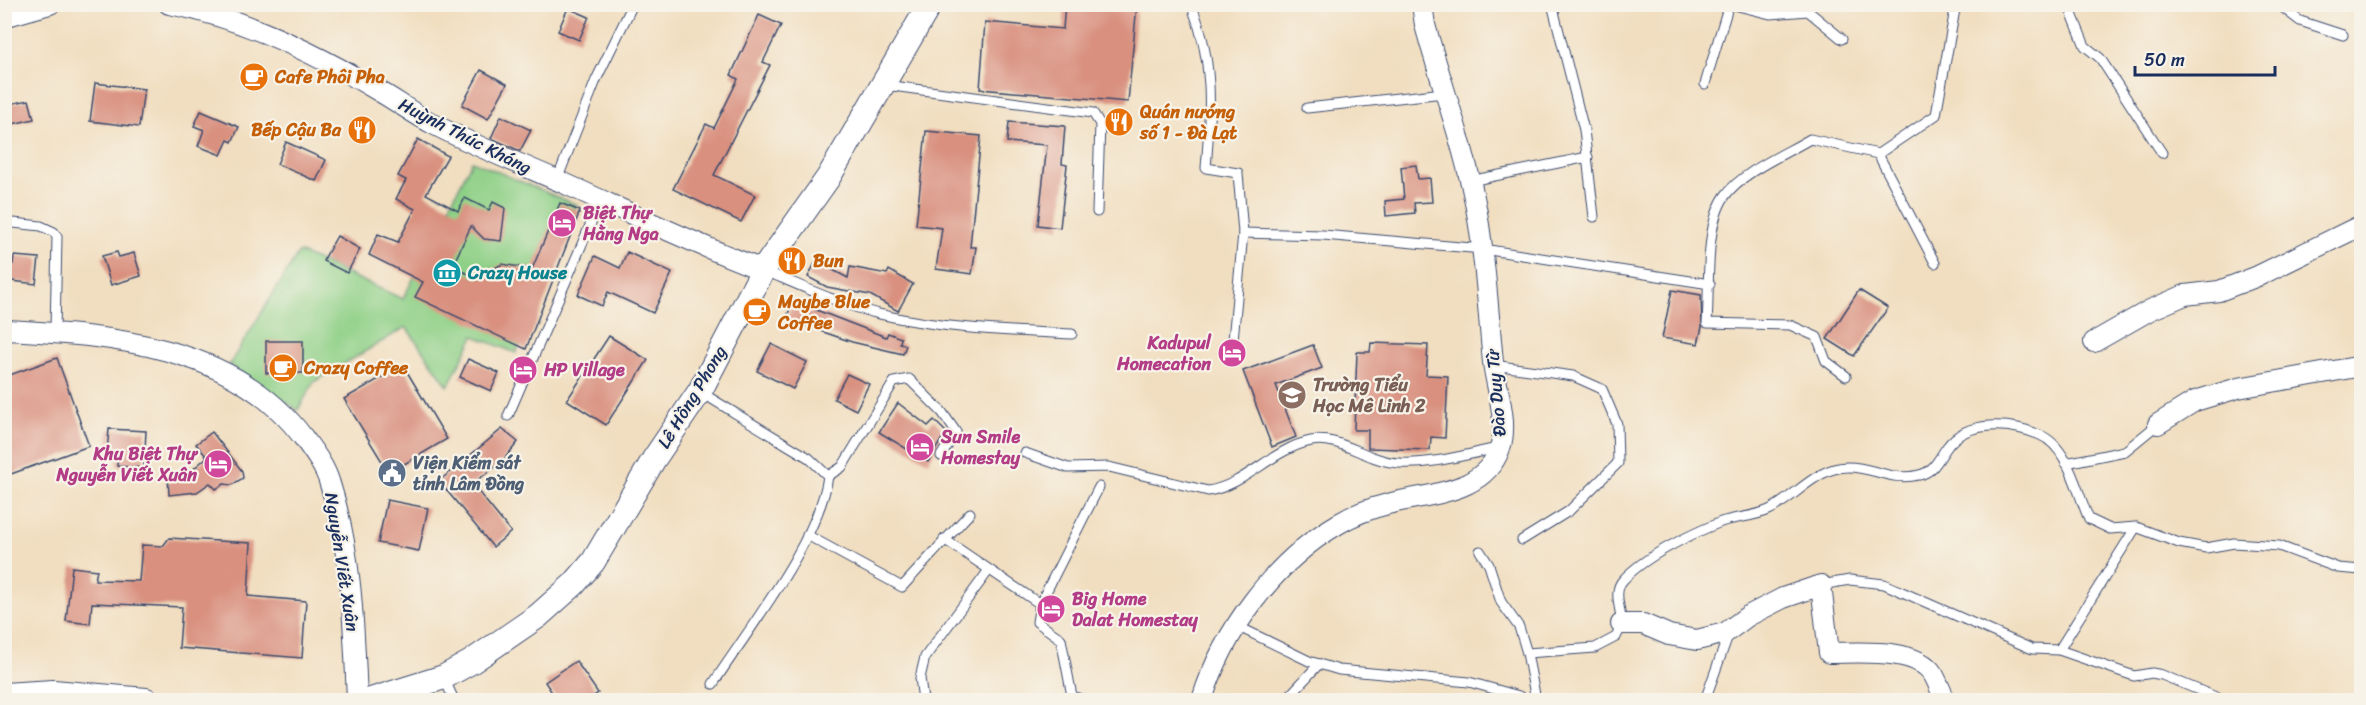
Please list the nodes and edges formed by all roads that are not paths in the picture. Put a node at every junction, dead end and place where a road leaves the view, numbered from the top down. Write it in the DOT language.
graph roads {
  1 [pos="50,4"];
  2 [pos="169,4"];
  3 [pos="633,4"];
  4 [pos="930,4"];
  5 [pos="1191,4"];
  6 [pos="1552,4"];
  7 [pos="1730,4"];
  8 [pos="1956,4"];
  9 [pos="2068,4"];
  10 [pos="2278,4"];
  11 [pos="1422,5"];
  12 [pos="198,7"];
  13 [pos="4,17"];
  14 [pos="2343,35"];
  15 [pos="1842,39"];
  16 [pos="1705,84"];
  17 [pos="883,85"];
  18 [pos="1444,93"];
  19 [pos="1307,108"];
  20 [pos="2162,153"];
  21 [pos="1878,154"];
  22 [pos="1588,157"];
  23 [pos="557,180"];
  24 [pos="1469,182"];
  25 [pos="602,200"];
  26 [pos="1097,212"];
  27 [pos="1594,217"];
  28 [pos="4,222"];
  29 [pos="2361,225"];
  30 [pos="1243,233"];
  31 [pos="1482,249"];
  32 [pos="1935,263"];
  33 [pos="763,270"];
  34 [pos="1710,284"];
  35 [pos="4,330"];
  36 [pos="55,332"];
  37 [pos="1072,334"];
  38 [pos="2094,342"];
  39 [pos="1232,351"];
  40 [pos="1493,365"];
  41 [pos="2361,366"];
  42 [pos="1846,376"];
  43 [pos="700,391"];
  44 [pos="508,416"];
  45 [pos="2158,424"];
  46 [pos="1500,448"];
  47 [pos="1025,453"];
  48 [pos="941,456"];
  49 [pos="2066,463"];
  50 [pos="828,476"];
  51 [pos="1099,488"];
  52 [pos="970,513"];
  53 [pos="2136,527"];
  54 [pos="807,535"];
  55 [pos="944,539"];
  56 [pos="1522,540"];
  57 [pos="1480,551"];
  58 [pos="988,570"];
  59 [pos="2361,570"];
  60 [pos="1821,585"];
  61 [pos="1040,604"];
  62 [pos="1621,624"];
  63 [pos="1237,627"];
  64 [pos="1731,628"];
  65 [pos="2059,650"];
  66 [pos="1527,653"];
  67 [pos="1319,664"];
  68 [pos="444,677"];
  69 [pos="713,684"];
  70 [pos="4,695"];
  71 [pos="53,696"];
  72 [pos="147,700"];
  73 [pos="357,700"];
  74 [pos="371,700"];
  75 [pos="454,700"];
  76 [pos="923,700"];
  77 [pos="1083,700"];
  78 [pos="1202,700"];
  79 [pos="1288,700"];
  80 [pos="1524,700"];
  81 [pos="1536,700"];
  82 [pos="1705,700"];
  83 [pos="1945,700"];
  84 [pos="2223,700"];
  1 -- 13 [label="street"];
  2 -- 12 [label="street, Huỳnh Thúc Kháng"];
  3 -- 23 [label="lane"];
  4 -- 17 [label="street, Lê Hồng Phong"];
  5 -- 30 [label="lane"];
  6 -- 22 [label="lane"];
  7 -- 15 [label="lane"];
  7 -- 16 [label="lane"];
  8 -- 21 [label="lane"];
  9 -- 20 [label="lane"];
  10 -- 14 [label="lane"];
  11 -- 18 [label="street, Đào Duy Từ"];
  12 -- 23 [label="street, Huỳnh Thúc Kháng"];
  17 -- 26 [label="lane"];
  17 -- 33 [label="street, Lê Hồng Phong"];
  18 -- 19 [label="lane"];
  18 -- 24 [label="street, Đào Duy Từ"];
  21 -- 32 [label="lane"];
  21 -- 34 [label="lane"];
  22 -- 24 [label="lane"];
  22 -- 27 [label="lane"];
  23 -- 25 [label="street, Huỳnh Thúc Kháng"];
  24 -- 31 [label="street, Đào Duy Từ"];
  25 -- 33 [label="street, Huỳnh Thúc Kháng"];
  25 -- 44 [label="lane"];
  28 -- 36 [label="lane"];
  29 -- 38 [label="street"];
  30 -- 31 [label="lane"];
  30 -- 39 [label="lane"];
  31 -- 34 [label="lane"];
  31 -- 40 [label="street, Đào Duy Từ"];
  33 -- 37 [label="lane"];
  33 -- 43 [label="street, Lê Hồng Phong"];
  34 -- 42 [label="lane"];
  35 -- 36 [label="street, Nguyễn Viết Xuân"];
  36 -- 73 [label="street, Nguyễn Viết Xuân"];
  40 -- 46 [label="street, Đào Duy Từ"];
  40 -- 56 [label="lane"];
  41 -- 45 [label="street"];
  43 -- 50 [label="lane"];
  43 -- 68 [label="street, Lê Hồng Phong"];
  45 -- 49 [label="lane"];
  46 -- 47 [label="lane"];
  46 -- 63 [label="street, Đào Duy Từ"];
  48 -- 50 [label="lane"];
  49 -- 53 [label="lane"];
  49 -- 62 [label="lane"];
  50 -- 54 [label="lane"];
  51 -- 61 [label="lane"];
  52 -- 55 [label="lane"];
  53 -- 59 [label="lane"];
  53 -- 65 [label="lane"];
  54 -- 55 [label="lane"];
  54 -- 69 [label="lane"];
  55 -- 58 [label="lane"];
  57 -- 66 [label="lane"];
  58 -- 61 [label="lane"];
  58 -- 76 [label="lane"];
  60 -- 64 [label="street"];
  60 -- 65 [label="lane"];
  60 -- 83 [label="street"];
  61 -- 77 [label="lane"];
  62 -- 64 [label="street"];
  62 -- 66 [label="lane"];
  63 -- 67 [label="lane"];
  63 -- 78 [label="street, Đào Duy Từ"];
  64 -- 82 [label="lane"];
  65 -- 84 [label="lane"];
  66 -- 81 [label="lane"];
  67 -- 79 [label="lane"];
  67 -- 80 [label="lane"];
  68 -- 74 [label="street, Lê Hồng Phong"];
  68 -- 75 [label="lane"];
  70 -- 71 [label="street"];
  71 -- 72 [label="street"];
}
